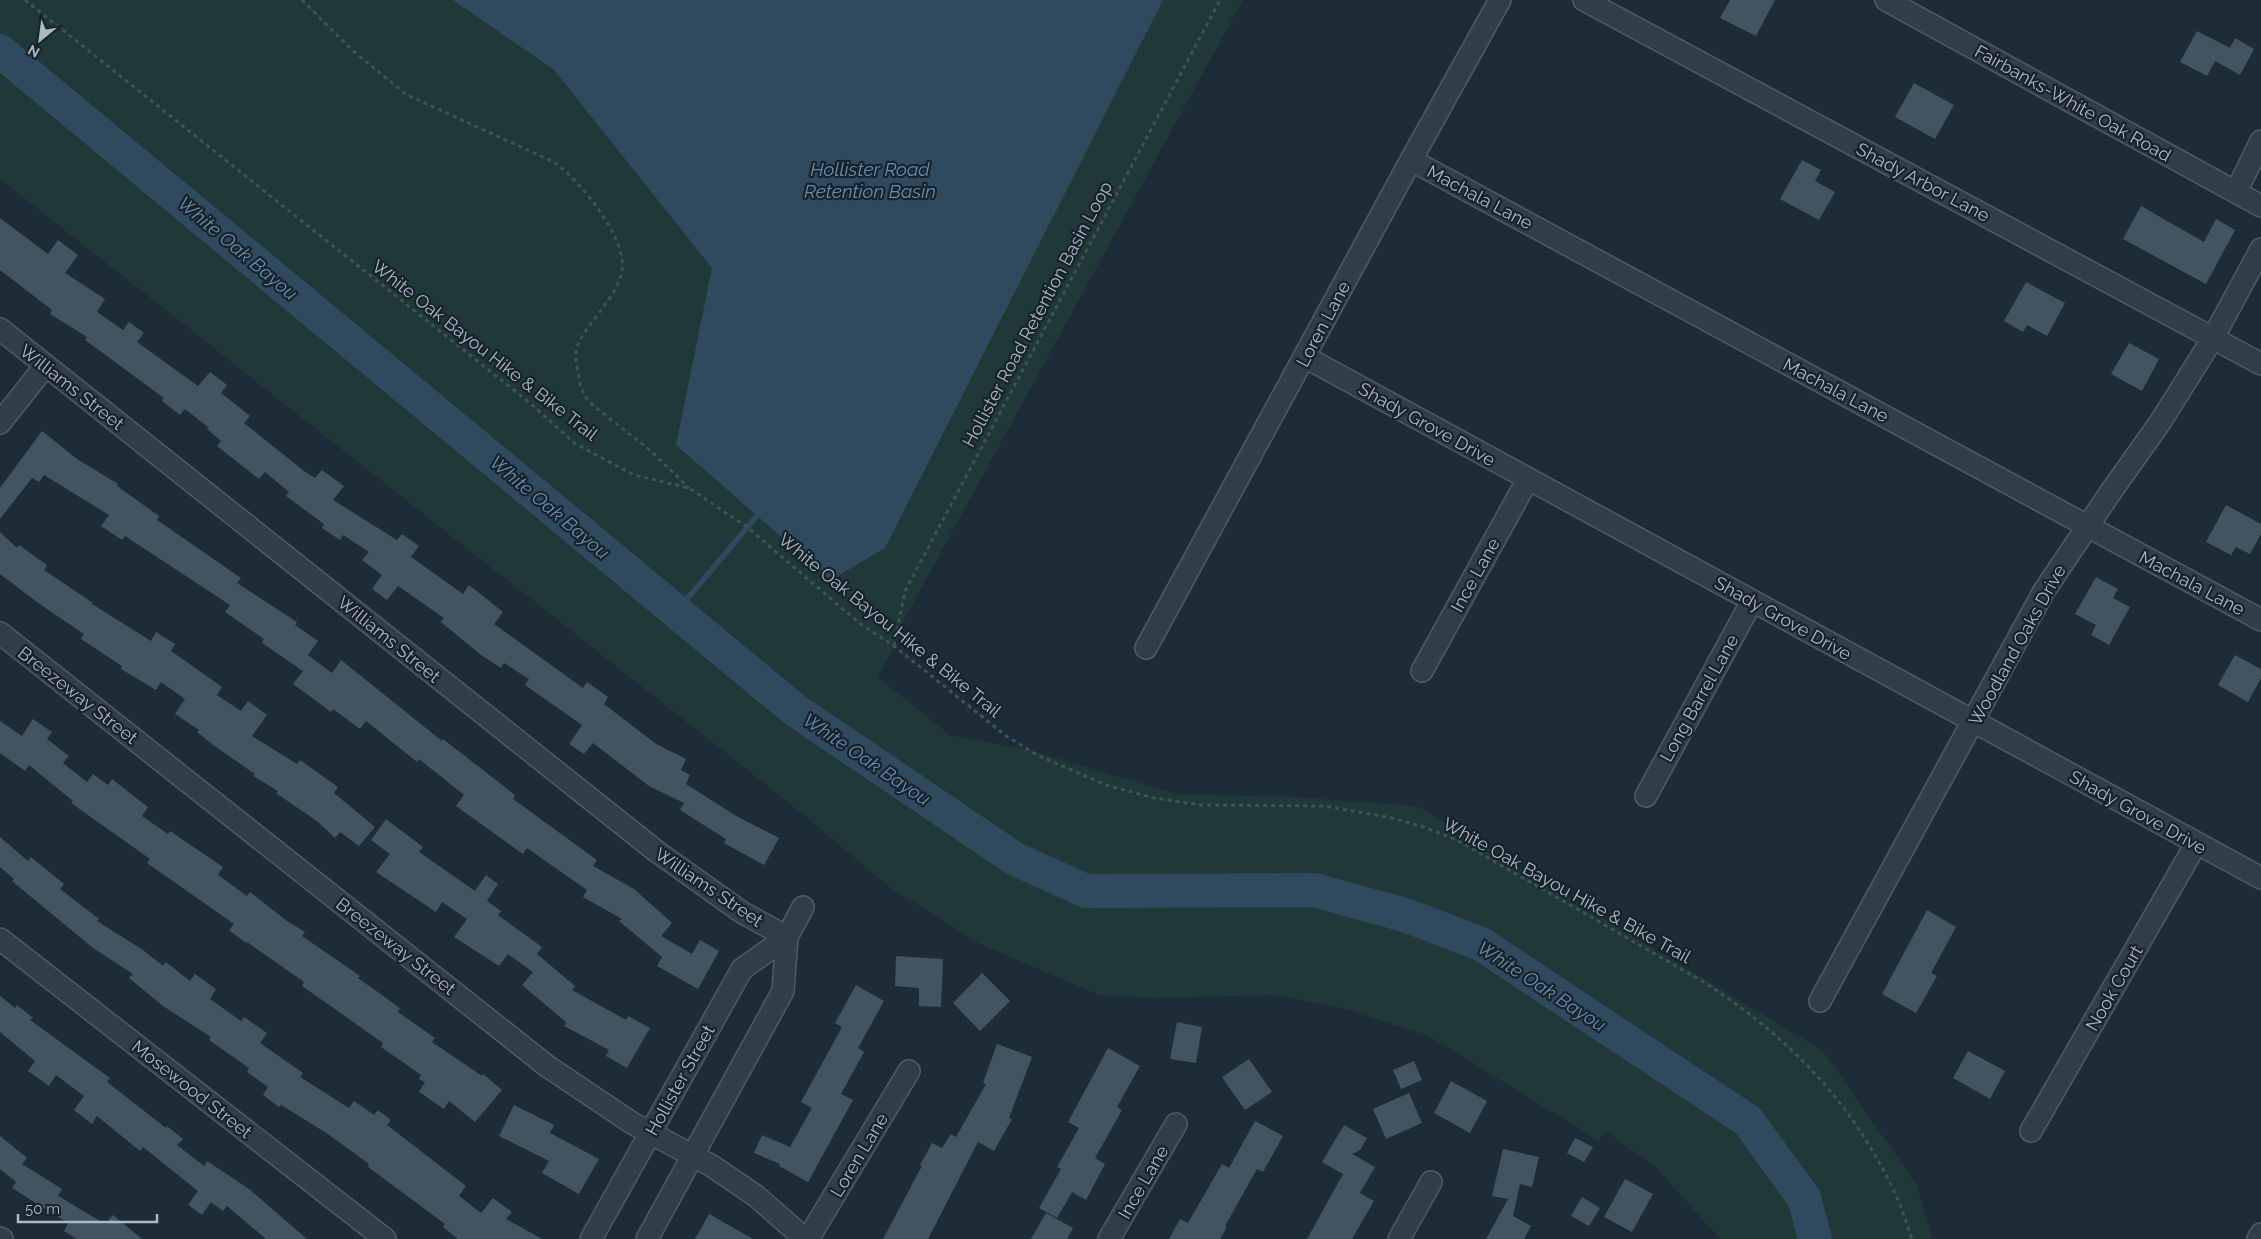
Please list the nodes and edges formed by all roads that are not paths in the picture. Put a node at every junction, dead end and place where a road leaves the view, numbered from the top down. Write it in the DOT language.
graph roads {
  1 [pos="1500,0"];
  2 [pos="1584,0"];
  3 [pos="1886,0"];
  4 [pos="2261,141"];
  5 [pos="1411,160"];
  6 [pos="2236,192"];
  7 [pos="2261,206"];
  8 [pos="2261,249"];
  9 [pos="0,329"];
  10 [pos="2213,338"];
  11 [pos="1305,357"];
  12 [pos="2261,364"];
  13 [pos="46,365"];
  14 [pos="0,423"];
  15 [pos="1528,479"];
  16 [pos="2088,527"];
  17 [pos="1752,601"];
  18 [pos="2261,620"];
  19 [pos="0,633"];
  20 [pos="1146,648"];
  21 [pos="1422,672"];
  22 [pos="1973,722"];
  23 [pos="1646,796"];
  24 [pos="2196,844"];
  25 [pos="2261,878"];
  26 [pos="803,907"];
  27 [pos="787,937"];
  28 [pos="0,939"];
  29 [pos="1820,1001"];
  30 [pos="909,1072"];
  31 [pos="1176,1124"];
  32 [pos="2031,1132"];
  33 [pos="650,1133"];
  34 [pos="693,1156"];
  35 [pos="1431,1182"];
  36 [pos="2261,1234"];
  37 [pos="384,1239"];
  38 [pos="591,1239"];
  39 [pos="647,1239"];
  40 [pos="807,1239"];
  41 [pos="1109,1239"];
  42 [pos="1398,1239"];
  43 [pos="2258,1239"];
  1 -- 5 [label="street, Loren Lane"];
  2 -- 10 [label="street, Shady Arbor Lane"];
  3 -- 6 [label="street, Fairbanks-White Oak Road"];
  4 -- 6 [label="street"];
  5 -- 11 [label="street, Loren Lane"];
  5 -- 16 [label="street, Machala Lane"];
  6 -- 7 [label="street, Fairbanks-White Oak Road"];
  8 -- 10 [label="street, Woodland Oaks Drive"];
  9 -- 13 [label="street, Williams Street"];
  10 -- 12 [label="street, Shady Arbor Lane"];
  10 -- 16 [label="street, Woodland Oaks Drive"];
  11 -- 15 [label="street, Shady Grove Drive"];
  11 -- 20 [label="street, Loren Lane"];
  13 -- 14 [label="street"];
  13 -- 27 [label="street, Williams Street"];
  15 -- 17 [label="street, Shady Grove Drive"];
  15 -- 21 [label="street, Ince Lane"];
  16 -- 18 [label="street, Machala Lane"];
  16 -- 22 [label="street, Woodland Oaks Drive"];
  17 -- 22 [label="street, Shady Grove Drive"];
  17 -- 23 [label="street, Long Barrel Lane"];
  19 -- 33 [label="street, Breezeway Street"];
  22 -- 24 [label="street, Shady Grove Drive"];
  22 -- 29 [label="street, Woodland Oaks Drive"];
  24 -- 25 [label="street, Shady Grove Drive"];
  24 -- 32 [label="street, Nook Court"];
  26 -- 27 [label="street, Hollister Street"];
  27 -- 33 [label="street, Hollister Street"];
  27 -- 34 [label="street, Hollister Street"];
  28 -- 37 [label="street, Mosewood Street"];
  30 -- 40 [label="street, Loren Lane"];
  31 -- 41 [label="street, Ince Lane"];
  33 -- 34 [label="street, Breezeway Street"];
  33 -- 38 [label="street, Hollister Street"];
  34 -- 39 [label="street, Hollister Street"];
  34 -- 40 [label="street, Breezeway Street"];
  35 -- 42 [label="street"];
  36 -- 43 [label="street"];
}
